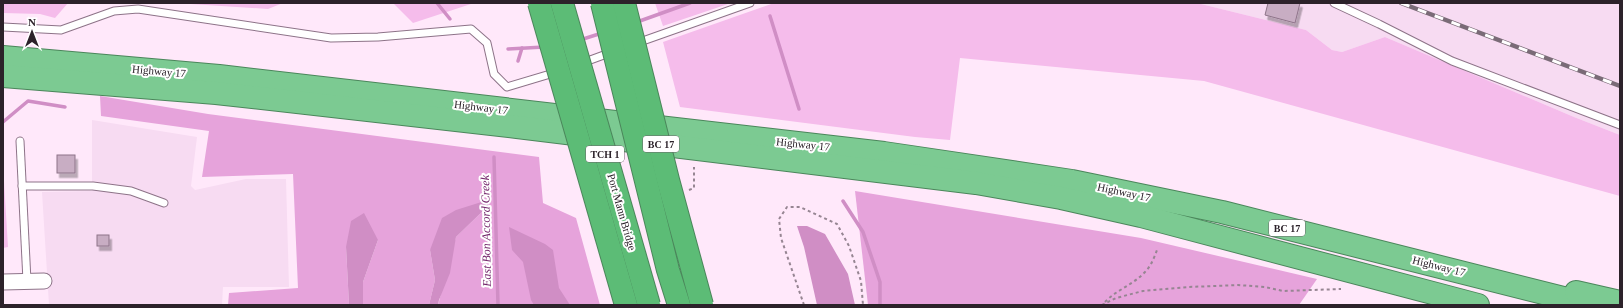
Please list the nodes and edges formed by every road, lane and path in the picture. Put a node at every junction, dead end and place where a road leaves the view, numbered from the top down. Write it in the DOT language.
graph roads {
  1 [pos="539,3"];
  2 [pos="562,3"];
  3 [pos="602,3"];
  4 [pos="624,3"];
  5 [pos="750,3"];
  6 [pos="1334,3"];
  7 [pos="3,27"];
  8 [pos="3,57"];
  9 [pos="3,76"];
  10 [pos="1620,125"];
  11 [pos="20,141"];
  12 [pos="22,186"];
  13 [pos="164,203"];
  14 [pos="1157,250"];
  15 [pos="1310,261"];
  16 [pos="27,281"];
  17 [pos="44,281"];
  18 [pos="1500,281"];
  19 [pos="3,282"];
  20 [pos="1340,289"];
  21 [pos="1620,302"];
  22 [pos="626,305"];
  23 [pos="649,305"];
  24 [pos="678,305"];
  25 [pos="702,305"];
  26 [pos="804,305"];
  27 [pos="863,305"];
  28 [pos="1102,305"];
  29 [pos="1478,305"];
  30 [pos="1534,305"];
  31 [pos="1591,305"];
  1 -- 22 [label="highway, bridge"];
  2 -- 23 [label="highway, Port Mann Bridge / TCH 1, bridge"];
  3 -- 24 [label="highway, TCH 1, bridge"];
  4 -- 25 [label="highway, bridge"];
  5 -- 7 [label="lane"];
  6 -- 10 [label="lane"];
  8 -- 18 [label="highway, Highway 17 / BC 17"];
  9 -- 15 [label="highway, Highway 17 / BC 17"];
  11 -- 12 [label="lane"];
  12 -- 13 [label="lane"];
  12 -- 16 [label="lane"];
  14 -- 28 [label="path"];
  15 -- 29 [label="highway, Highway 17 / BC 17"];
  15 -- 30 [label="highway"];
  16 -- 17 [label="street"];
  16 -- 19 [label="street"];
  18 -- 21 [label="highway"];
  18 -- 31 [label="highway, Highway 17 / BC 17"];
  20 -- 28 [label="path"];
  26 -- 27 [label="path"];
}
